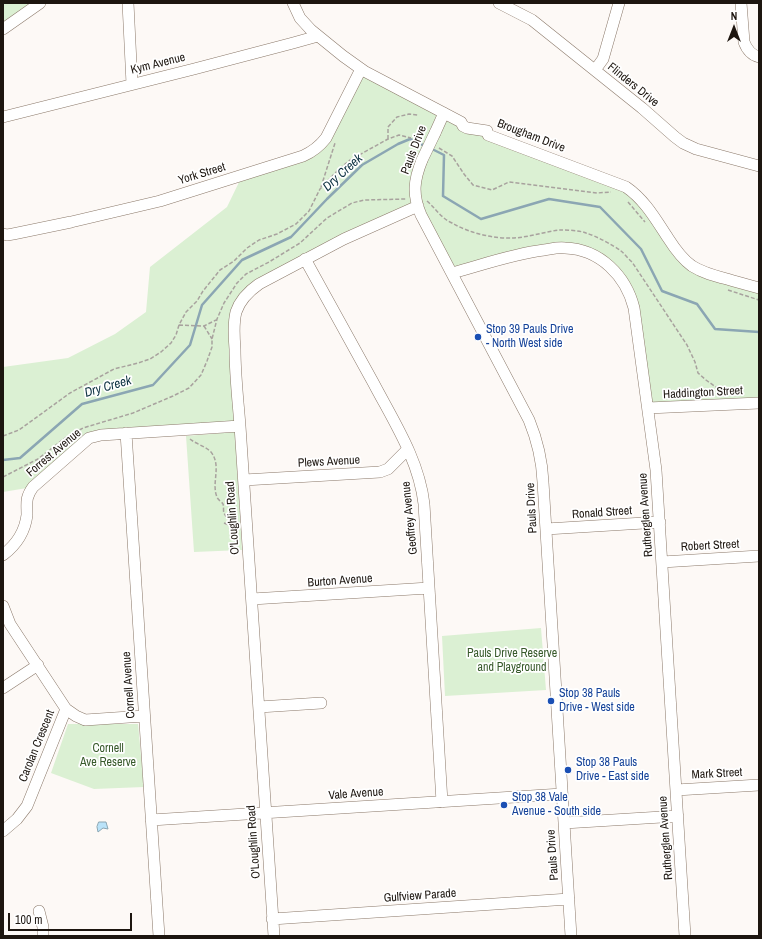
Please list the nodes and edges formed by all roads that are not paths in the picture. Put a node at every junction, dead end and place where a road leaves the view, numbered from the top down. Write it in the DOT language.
graph roads {
  1 [pos="40,3"];
  2 [pos="128,3"];
  3 [pos="293,3"];
  4 [pos="499,3"];
  5 [pos="619,3"];
  6 [pos="741,3"];
  7 [pos="3,29"];
  8 [pos="318,36"];
  9 [pos="759,57"];
  10 [pos="361,69"];
  11 [pos="595,70"];
  12 [pos="132,84"];
  13 [pos="444,113"];
  14 [pos="3,117"];
  15 [pos="759,166"];
  16 [pos="417,203"];
  17 [pos="3,234"];
  18 [pos="305,259"];
  19 [pos="452,273"];
  20 [pos="759,288"];
  21 [pos="759,403"];
  22 [pos="648,408"];
  23 [pos="240,426"];
  24 [pos="126,433"];
  25 [pos="408,450"];
  26 [pos="244,480"];
  27 [pos="660,522"];
  28 [pos="546,529"];
  29 [pos="3,556"];
  30 [pos="759,556"];
  31 [pos="662,562"];
  32 [pos="429,588"];
  33 [pos="252,599"];
  34 [pos="3,606"];
  35 [pos="38,666"];
  36 [pos="3,688"];
  37 [pos="321,703"];
  38 [pos="259,707"];
  39 [pos="66,709"];
  40 [pos="144,716"];
  41 [pos="759,785"];
  42 [pos="676,790"];
  43 [pos="562,794"];
  44 [pos="442,802"];
  45 [pos="266,813"];
  46 [pos="678,816"];
  47 [pos="151,820"];
  48 [pos="564,823"];
  49 [pos="3,831"];
  50 [pos="569,899"];
  51 [pos="39,911"];
  52 [pos="272,919"];
  53 [pos="43,936"];
  54 [pos="159,936"];
  55 [pos="274,936"];
  56 [pos="571,936"];
  57 [pos="685,936"];
  1 -- 7 [label="street"];
  2 -- 12 [label="street"];
  3 -- 8 [label="street, Brougham Drive"];
  4 -- 11 [label="street, Flinders Drive"];
  5 -- 11 [label="street"];
  6 -- 9 [label="street"];
  8 -- 10 [label="street, Brougham Drive"];
  8 -- 12 [label="street, Kym Avenue"];
  10 -- 13 [label="street, Brougham Drive"];
  10 -- 17 [label="street, York Street"];
  11 -- 15 [label="street, Flinders Drive"];
  12 -- 14 [label="street, Kym Avenue"];
  13 -- 16 [label="street, Pauls Drive, bridge"];
  13 -- 20 [label="street, Brougham Drive"];
  16 -- 18 [label="street, O'Loughlin Road"];
  16 -- 19 [label="street, Pauls Drive"];
  18 -- 23 [label="street, O'Loughlin Road"];
  18 -- 25 [label="street, Geoffrey Avenue"];
  19 -- 22 [label="street, Rutherglen Avenue"];
  19 -- 28 [label="street, Pauls Drive"];
  21 -- 22 [label="street, Haddington Street"];
  22 -- 27 [label="street, Rutherglen Avenue"];
  23 -- 24 [label="street, Forrest Avenue"];
  23 -- 26 [label="street, O'Loughlin Road"];
  24 -- 29 [label="street, Forrest Avenue"];
  24 -- 40 [label="street, Cornell Avenue"];
  25 -- 26 [label="street, Plews Avenue"];
  25 -- 32 [label="street, Geoffrey Avenue"];
  26 -- 33 [label="street, O'Loughlin Road"];
  27 -- 28 [label="street, Ronald Street"];
  27 -- 31 [label="street, Rutherglen Avenue"];
  28 -- 43 [label="street, Pauls Drive"];
  30 -- 31 [label="street, Robert Street"];
  31 -- 42 [label="street, Rutherglen Avenue"];
  32 -- 33 [label="street, Burton Avenue"];
  32 -- 44 [label="street, Geoffrey Avenue"];
  33 -- 38 [label="street, O'Loughlin Road"];
  34 -- 35 [label="street, Carolan Crescent"];
  35 -- 36 [label="street"];
  35 -- 39 [label="street, Carolan Crescent"];
  37 -- 38 [label="street"];
  38 -- 45 [label="street, O'Loughlin Road"];
  39 -- 40 [label="street"];
  39 -- 49 [label="street, Carolan Crescent"];
  40 -- 47 [label="street, Cornell Avenue"];
  41 -- 42 [label="street, Mark Street"];
  42 -- 46 [label="street, Rutherglen Avenue"];
  43 -- 44 [label="street, Vale Avenue"];
  43 -- 48 [label="street, Pauls Drive"];
  44 -- 45 [label="street, Vale Avenue"];
  45 -- 47 [label="street, Vale Avenue"];
  45 -- 52 [label="street, O'Loughlin Road"];
  46 -- 48 [label="street"];
  46 -- 57 [label="street, Rutherglen Avenue"];
  47 -- 54 [label="street, Cornell Avenue"];
  48 -- 50 [label="street, Pauls Drive"];
  50 -- 52 [label="street, Gulfview Parade"];
  50 -- 56 [label="street, Pauls Drive"];
  51 -- 53 [label="street"];
  52 -- 55 [label="street, O'Loughlin Road"];
}
